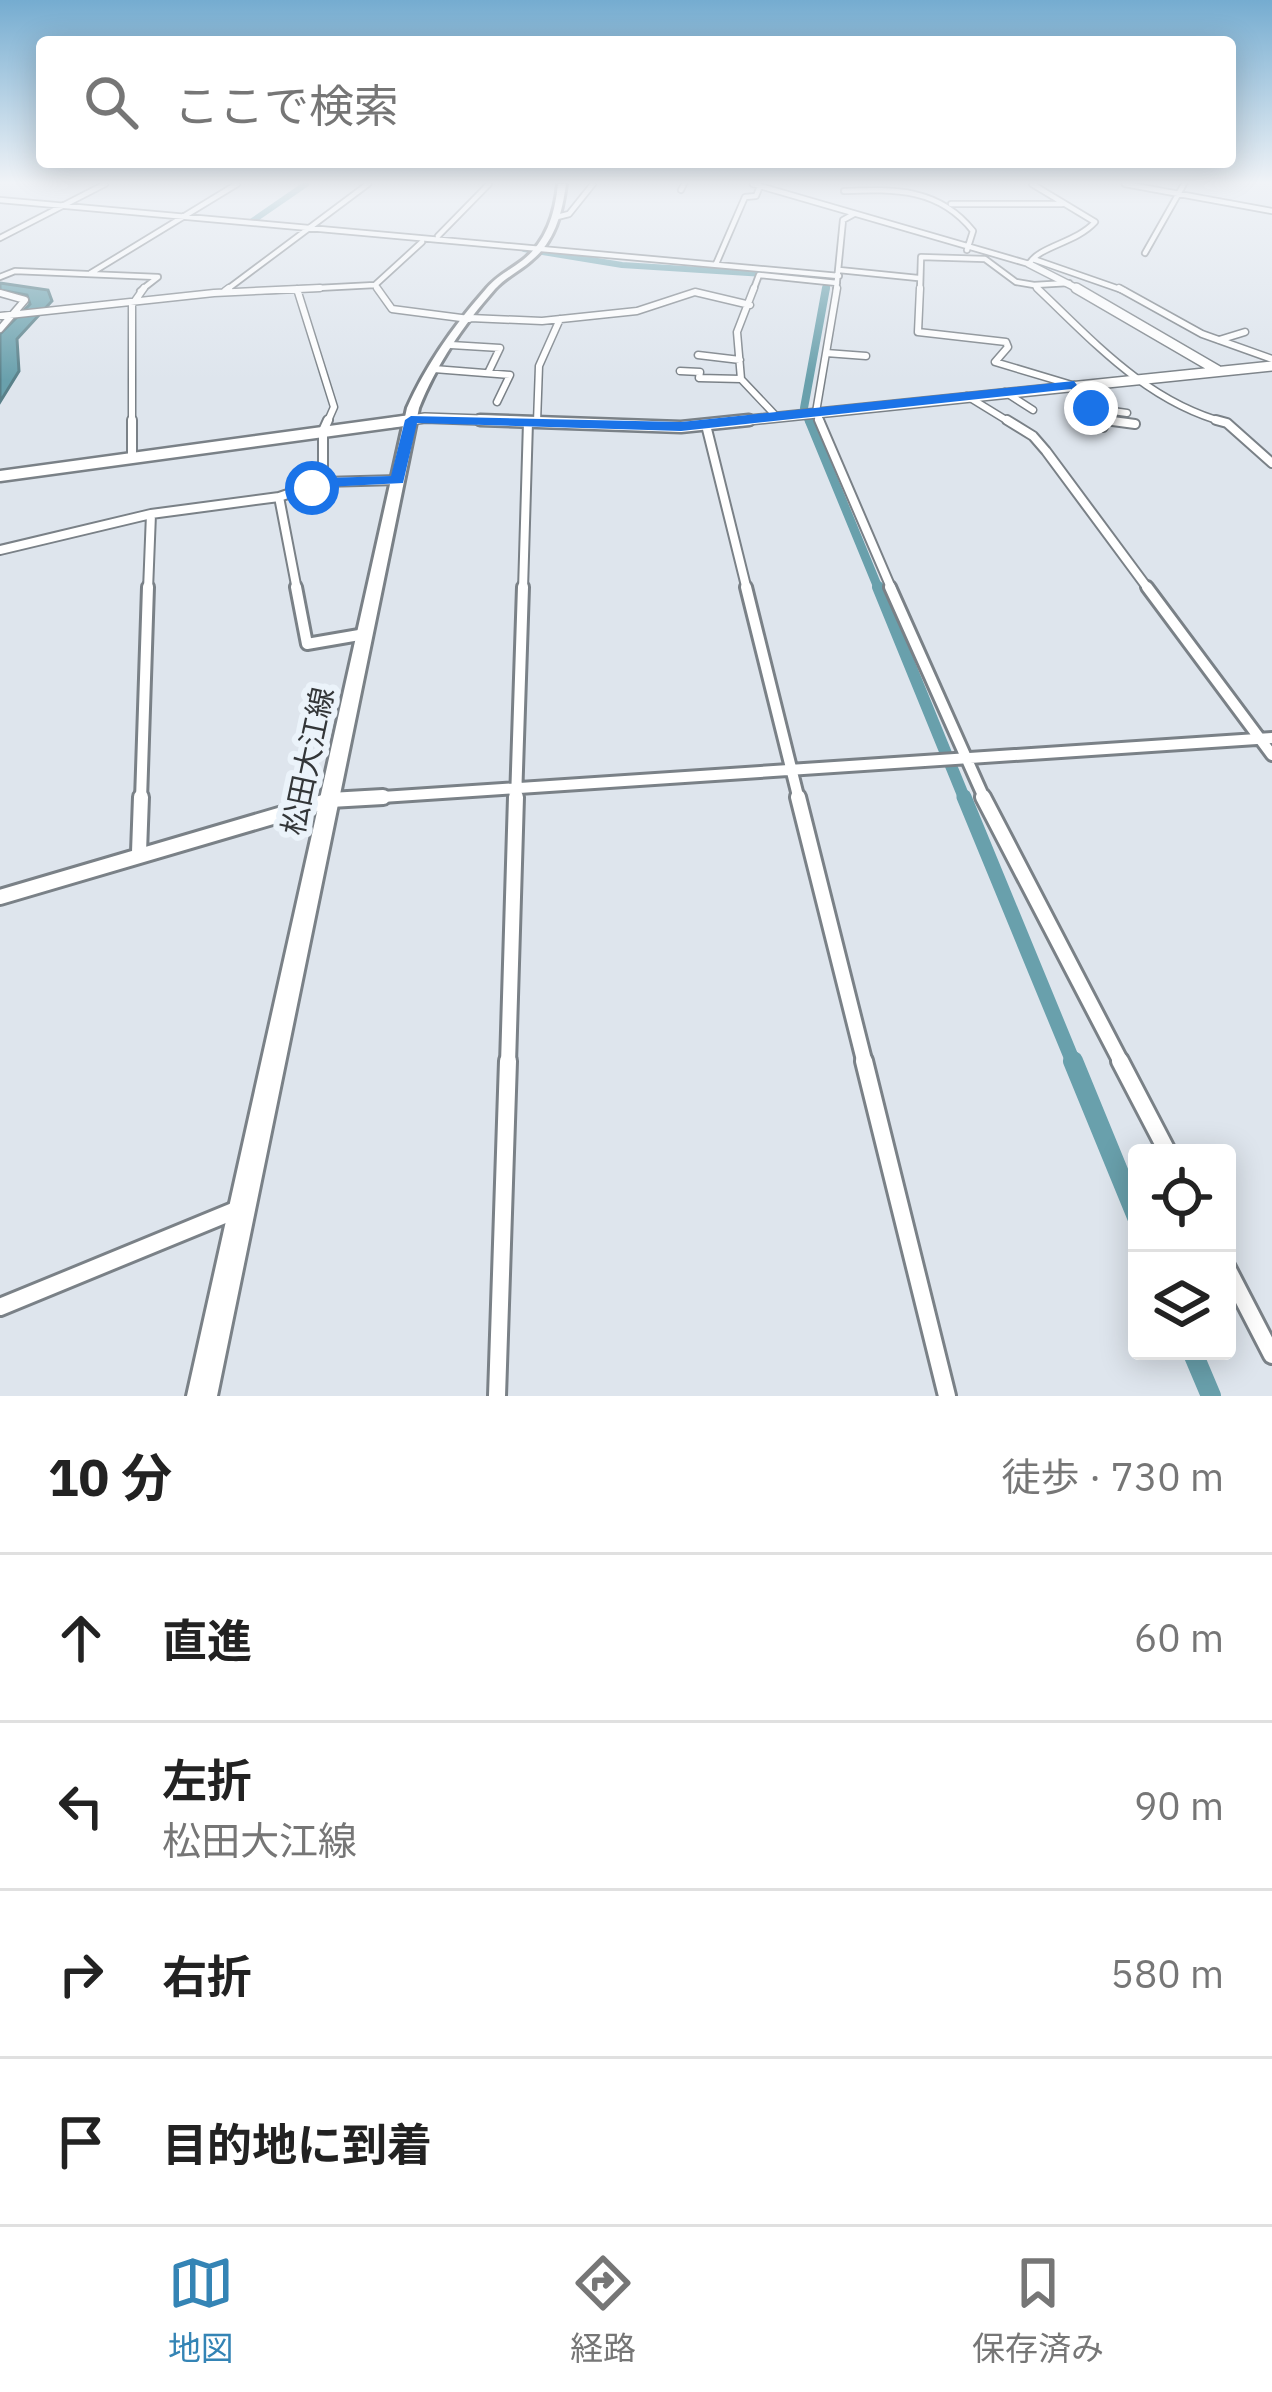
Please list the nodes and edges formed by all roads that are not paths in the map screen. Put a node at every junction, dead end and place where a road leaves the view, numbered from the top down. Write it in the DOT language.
graph roads {
  1 [pos="130,249"];
  2 [pos="280,249"];
  3 [pos="414,249"];
  4 [pos="537,249"];
  5 [pos="539,249"];
  6 [pos="722,249"];
  7 [pos="840,249"];
  8 [pos="967,249"];
  9 [pos="980,249"];
  10 [pos="1046,249"];
  11 [pos="1146,249"];
  12 [pos="1144,253"];
  13 [pos="1064,255"];
  14 [pos="968,256"];
  15 [pos="1031,261"];
  16 [pos="716,263"];
  17 [pos="1058,264"];
  18 [pos="89,274"];
  19 [pos="838,276"];
  20 [pos="0,277"];
  21 [pos="918,278"];
  22 [pos="1069,284"];
  23 [pos="375,285"];
  24 [pos="1034,285"];
  25 [pos="297,290"];
  26 [pos="223,292"];
  27 [pos="0,293"];
  28 [pos="1163,295"];
  29 [pos="1141,298"];
  30 [pos="133,305"];
  31 [pos="750,305"];
  32 [pos="15,315"];
  33 [pos="0,316"];
  34 [pos="470,318"];
  35 [pos="560,319"];
  36 [pos="0,329"];
  37 [pos="1245,332"];
  38 [pos="1217,341"];
  39 [pos="451,345"];
  40 [pos="826,352"];
  41 [pos="698,356"];
  42 [pos="866,356"];
  43 [pos="740,360"];
  44 [pos="1272,362"];
  45 [pos="434,368"];
  46 [pos="680,370"];
  47 [pos="1217,370"];
  48 [pos="488,373"];
  49 [pos="510,375"];
  50 [pos="538,377"];
  51 [pos="1133,378"];
  52 [pos="741,379"];
  53 [pos="1073,385"];
  54 [pos="1005,392"];
  55 [pos="967,396"];
  56 [pos="496,403"];
  57 [pos="1091,408"];
  58 [pos="1033,410"];
  59 [pos="814,412"];
  60 [pos="1126,412"];
  61 [pos="776,416"];
  62 [pos="411,420"];
  63 [pos="532,422"];
  64 [pos="706,424"];
  65 [pos="1135,424"];
  66 [pos="323,431"];
  67 [pos="132,458"];
  68 [pos="1272,463"];
  69 [pos="0,476"];
  70 [pos="398,480"];
  71 [pos="323,482"];
  72 [pos="279,496"];
  73 [pos="151,514"];
  74 [pos="0,550"];
  75 [pos="365,634"];
  76 [pos="1266,739"];
  77 [pos="1272,755"];
  78 [pos="964,759"];
  79 [pos="796,770"];
  80 [pos="516,787"];
  81 [pos="330,800"];
  82 [pos="139,852"];
  83 [pos="0,897"];
  84 [pos="1163,1144"];
  85 [pos="241,1208"];
  86 [pos="1236,1285"];
  87 [pos="0,1307"];
  88 [pos="1272,1355"];
  89 [pos="202,1396"];
  90 [pos="497,1396"];
  91 [pos="947,1396"];
  1 -- 18 [label="street"];
  2 -- 26 [label="street"];
  3 -- 23 [label="street"];
  4 -- 34 [label="main road, 松田大江線"];
  5 -- 16 [label="street"];
  6 -- 16 [label="street"];
  7 -- 19 [label="street"];
  8 -- 14 [label="street"];
  9 -- 15 [label="street"];
  10 -- 15 [label="street"];
  11 -- 12 [label="street"];
  13 -- 17 [label="street"];
  14 -- 21 [label="street"];
  14 -- 24 [label="street"];
  15 -- 17 [label="street"];
  15 -- 22 [label="street"];
  16 -- 19 [label="street"];
  17 -- 29 [label="street"];
  18 -- 20 [label="street"];
  18 -- 30 [label="street"];
  19 -- 21 [label="street"];
  19 -- 31 [label="street"];
  19 -- 40 [label="street"];
  21 -- 53 [label="street"];
  22 -- 24 [label="street"];
  22 -- 47 [label="street"];
  23 -- 25 [label="street"];
  23 -- 34 [label="street"];
  24 -- 51 [label="street"];
  25 -- 26 [label="street"];
  25 -- 66 [label="street"];
  26 -- 30 [label="street"];
  27 -- 32 [label="street"];
  28 -- 29 [label="street"];
  29 -- 38 [label="street"];
  30 -- 32 [label="street"];
  30 -- 67 [label="street"];
  31 -- 35 [label="street"];
  31 -- 43 [label="street"];
  32 -- 33 [label="street"];
  32 -- 36 [label="street"];
  34 -- 35 [label="street"];
  34 -- 39 [label="main road, 松田大江線"];
  35 -- 50 [label="street"];
  37 -- 38 [label="street"];
  38 -- 44 [label="street"];
  39 -- 45 [label="main road, 松田大江線"];
  39 -- 48 [label="street"];
  40 -- 42 [label="street"];
  40 -- 59 [label="street"];
  41 -- 43 [label="street"];
  43 -- 52 [label="street"];
  44 -- 47 [label="street"];
  45 -- 48 [label="street"];
  45 -- 62 [label="main road, 松田大江線"];
  46 -- 52 [label="street"];
  47 -- 51 [label="street"];
  48 -- 49 [label="street"];
  49 -- 50 [label="street"];
  49 -- 56 [label="street"];
  50 -- 63 [label="street"];
  51 -- 53 [label="street"];
  51 -- 68 [label="street"];
  52 -- 61 [label="street"];
  53 -- 54 [label="street"];
  53 -- 57 [label="street"];
  54 -- 55 [label="street"];
  54 -- 58 [label="street"];
  55 -- 59 [label="street"];
  55 -- 76 [label="street"];
  57 -- 60 [label="street"];
  57 -- 65 [label="street"];
  59 -- 61 [label="street"];
  59 -- 78 [label="street"];
  61 -- 64 [label="street"];
  62 -- 63 [label="street"];
  62 -- 66 [label="street"];
  62 -- 70 [label="main road, 松田大江線"];
  63 -- 64 [label="street"];
  63 -- 80 [label="street"];
  64 -- 79 [label="street"];
  66 -- 67 [label="street"];
  66 -- 71 [label="street"];
  67 -- 69 [label="street"];
  70 -- 71 [label="street"];
  70 -- 75 [label="main road, 松田大江線"];
  71 -- 72 [label="street"];
  72 -- 73 [label="street"];
  72 -- 75 [label="street"];
  73 -- 74 [label="street"];
  73 -- 82 [label="street"];
  75 -- 81 [label="main road, 松田大江線"];
  76 -- 77 [label="street"];
  76 -- 78 [label="street"];
  78 -- 79 [label="street"];
  78 -- 84 [label="street"];
  79 -- 80 [label="street"];
  79 -- 91 [label="street"];
  80 -- 81 [label="street"];
  80 -- 90 [label="street"];
  81 -- 82 [label="street"];
  81 -- 85 [label="main road, 松田大江線"];
  82 -- 83 [label="street"];
  85 -- 87 [label="street"];
  85 -- 89 [label="main road, 松田大江線"];
  86 -- 88 [label="street"];
}
